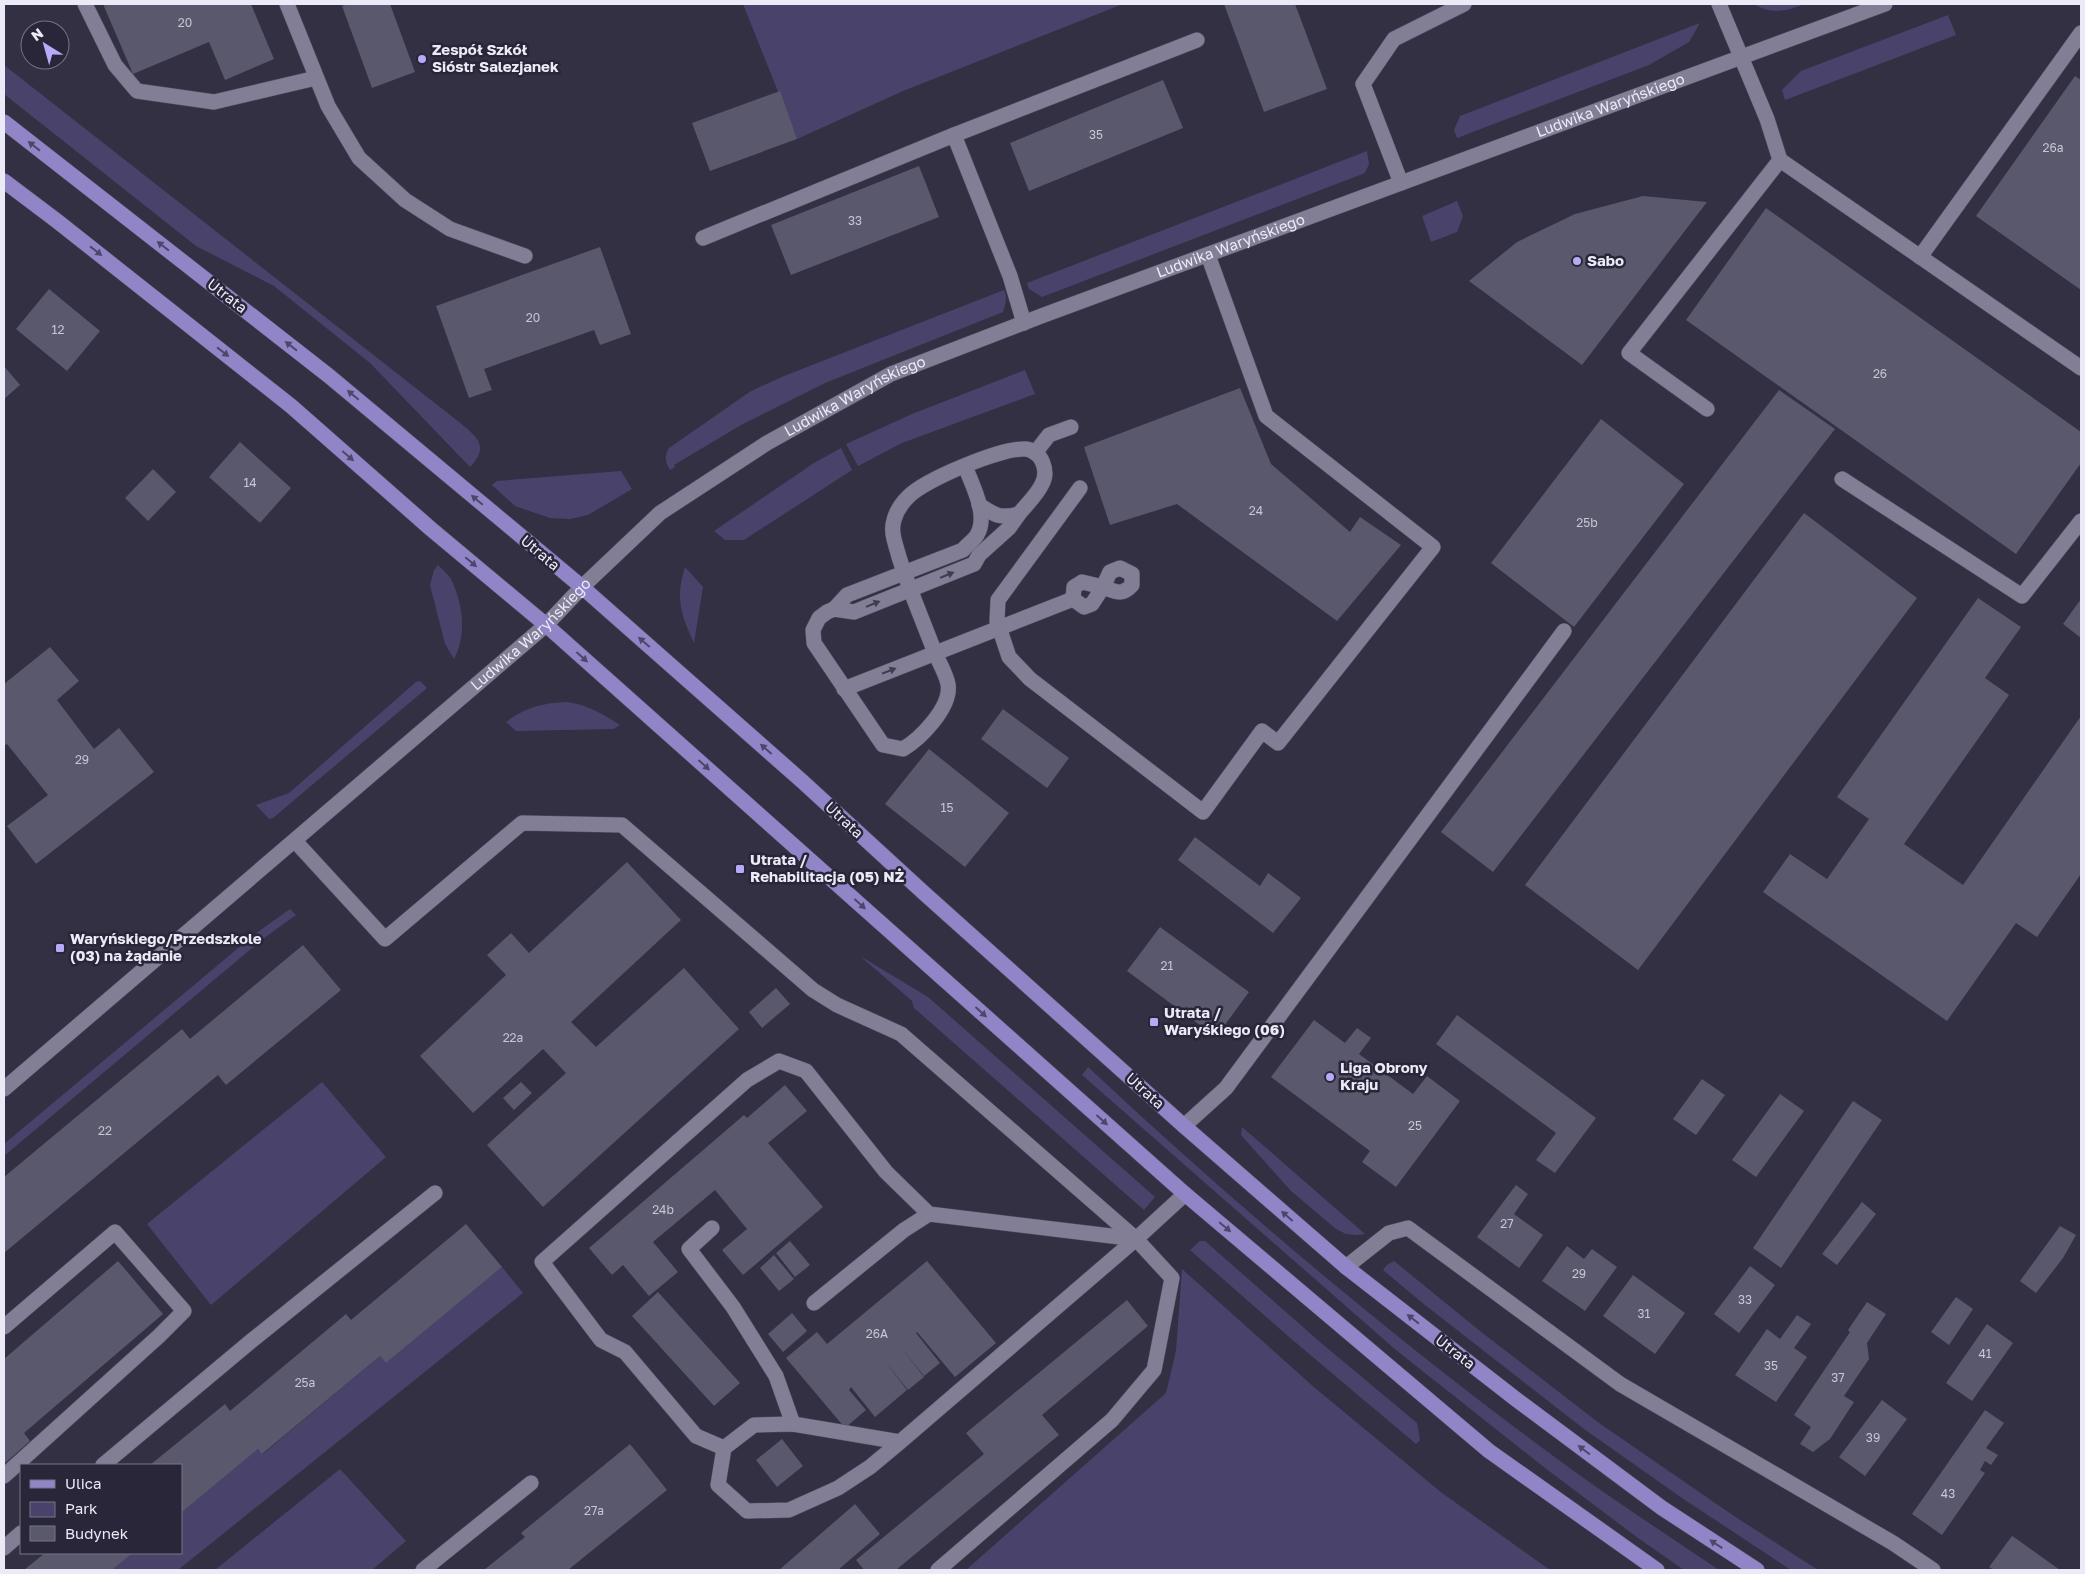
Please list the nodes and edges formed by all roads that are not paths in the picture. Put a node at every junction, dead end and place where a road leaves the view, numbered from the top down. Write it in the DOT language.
graph roads {
  1 [pos="86,4"];
  2 [pos="287,4"];
  3 [pos="1464,4"];
  4 [pos="1718,4"];
  5 [pos="1885,4"];
  6 [pos="2081,33"];
  7 [pos="1197,40"];
  8 [pos="1742,57"];
  9 [pos="316,78"];
  10 [pos="4,122"];
  11 [pos="954,135"];
  12 [pos="1780,160"];
  13 [pos="4,181"];
  14 [pos="1402,183"];
  15 [pos="703,238"];
  16 [pos="1208,255"];
  17 [pos="525,256"];
  18 [pos="1920,257"];
  19 [pos="1024,322"];
  20 [pos="2081,368"];
  21 [pos="1707,410"];
  22 [pos="1071,427"];
  23 [pos="1035,452"];
  24 [pos="965,466"];
  25 [pos="1842,479"];
  26 [pos="1080,488"];
  27 [pos="979,505"];
  28 [pos="1019,514"];
  29 [pos="2081,521"];
  30 [pos="963,550"];
  31 [pos="979,555"];
  32 [pos="904,573"];
  33 [pos="1103,587"];
  34 [pos="582,588"];
  35 [pos="911,589"];
  36 [pos="834,609"];
  37 [pos="546,625"];
  38 [pos="999,627"];
  39 [pos="1564,631"];
  40 [pos="936,653"];
  41 [pos="844,689"];
  42 [pos="295,841"];
  43 [pos="4,1089"];
  44 [pos="1184,1126"];
  45 [pos="435,1193"];
  46 [pos="1185,1194"];
  47 [pos="930,1214"];
  48 [pos="712,1228"];
  49 [pos="1136,1239"];
  50 [pos="1346,1267"];
  51 [pos="814,1303"];
  52 [pos="4,1328"];
  53 [pos="793,1424"];
  54 [pos="900,1442"];
  55 [pos="724,1448"];
  56 [pos="104,1464"];
  57 [pos="4,1476"];
  58 [pos="531,1483"];
  59 [pos="20,1534"];
  60 [pos="4,1548"];
  61 [pos="423,1570"];
  62 [pos="938,1570"];
  63 [pos="1657,1570"];
  64 [pos="1757,1570"];
  65 [pos="1933,1570"];
  1 -- 9 [label="street"];
  2 -- 9 [label="street"];
  3 -- 14 [label="street"];
  4 -- 8 [label="street"];
  5 -- 8 [label="street, Ludwika Waryńskiego"];
  6 -- 18 [label="street"];
  7 -- 11 [label="street"];
  8 -- 12 [label="street"];
  8 -- 14 [label="street, Ludwika Waryńskiego"];
  9 -- 17 [label="street"];
  34 -- 10 [label="main road, Utrata, one-way"];
  11 -- 15 [label="street"];
  11 -- 19 [label="street"];
  12 -- 18 [label="street"];
  12 -- 21 [label="street"];
  13 -- 37 [label="main road, one-way"];
  14 -- 16 [label="street, Ludwika Waryńskiego"];
  16 -- 19 [label="street, Ludwika Waryńskiego"];
  16 -- 38 [label="street"];
  18 -- 20 [label="street"];
  19 -- 34 [label="street, Ludwika Waryńskiego"];
  22 -- 23 [label="street"];
  23 -- 24 [label="street"];
  23 -- 28 [label="street"];
  24 -- 27 [label="street"];
  24 -- 32 [label="street"];
  25 -- 29 [label="street"];
  26 -- 38 [label="street"];
  27 -- 28 [label="street"];
  27 -- 30 [label="street"];
  28 -- 31 [label="street"];
  30 -- 31 [label="street"];
  30 -- 32 [label="street"];
  35 -- 31 [label="street, one-way"];
  32 -- 35 [label="street"];
  32 -- 36 [label="street"];
  33 -- 38 [label="street"];
  34 -- 37 [label="street, Ludwika Waryńskiego"];
  44 -- 34 [label="main road, Utrata, one-way"];
  36 -- 35 [label="street, one-way"];
  35 -- 40 [label="street"];
  36 -- 41 [label="street"];
  37 -- 42 [label="street, Ludwika Waryńskiego"];
  37 -- 46 [label="main road, one-way"];
  38 -- 40 [label="street"];
  39 -- 44 [label="street"];
  41 -- 40 [label="street, one-way"];
  40 -- 41 [label="street"];
  42 -- 43 [label="street, Ludwika Waryńskiego"];
  42 -- 49 [label="street"];
  50 -- 44 [label="main road, Utrata, one-way"];
  45 -- 56 [label="street"];
  46 -- 49 [label="street"];
  46 -- 63 [label="main road, one-way"];
  47 -- 49 [label="street"];
  47 -- 51 [label="street"];
  47 -- 55 [label="street"];
  48 -- 53 [label="street"];
  49 -- 54 [label="street"];
  49 -- 62 [label="street"];
  64 -- 50 [label="main road, Utrata, one-way"];
  50 -- 65 [label="street"];
  52 -- 57 [label="street"];
  53 -- 54 [label="street"];
  53 -- 55 [label="street"];
  54 -- 55 [label="street"];
  58 -- 61 [label="street"];
  59 -- 60 [label="street"];
}
